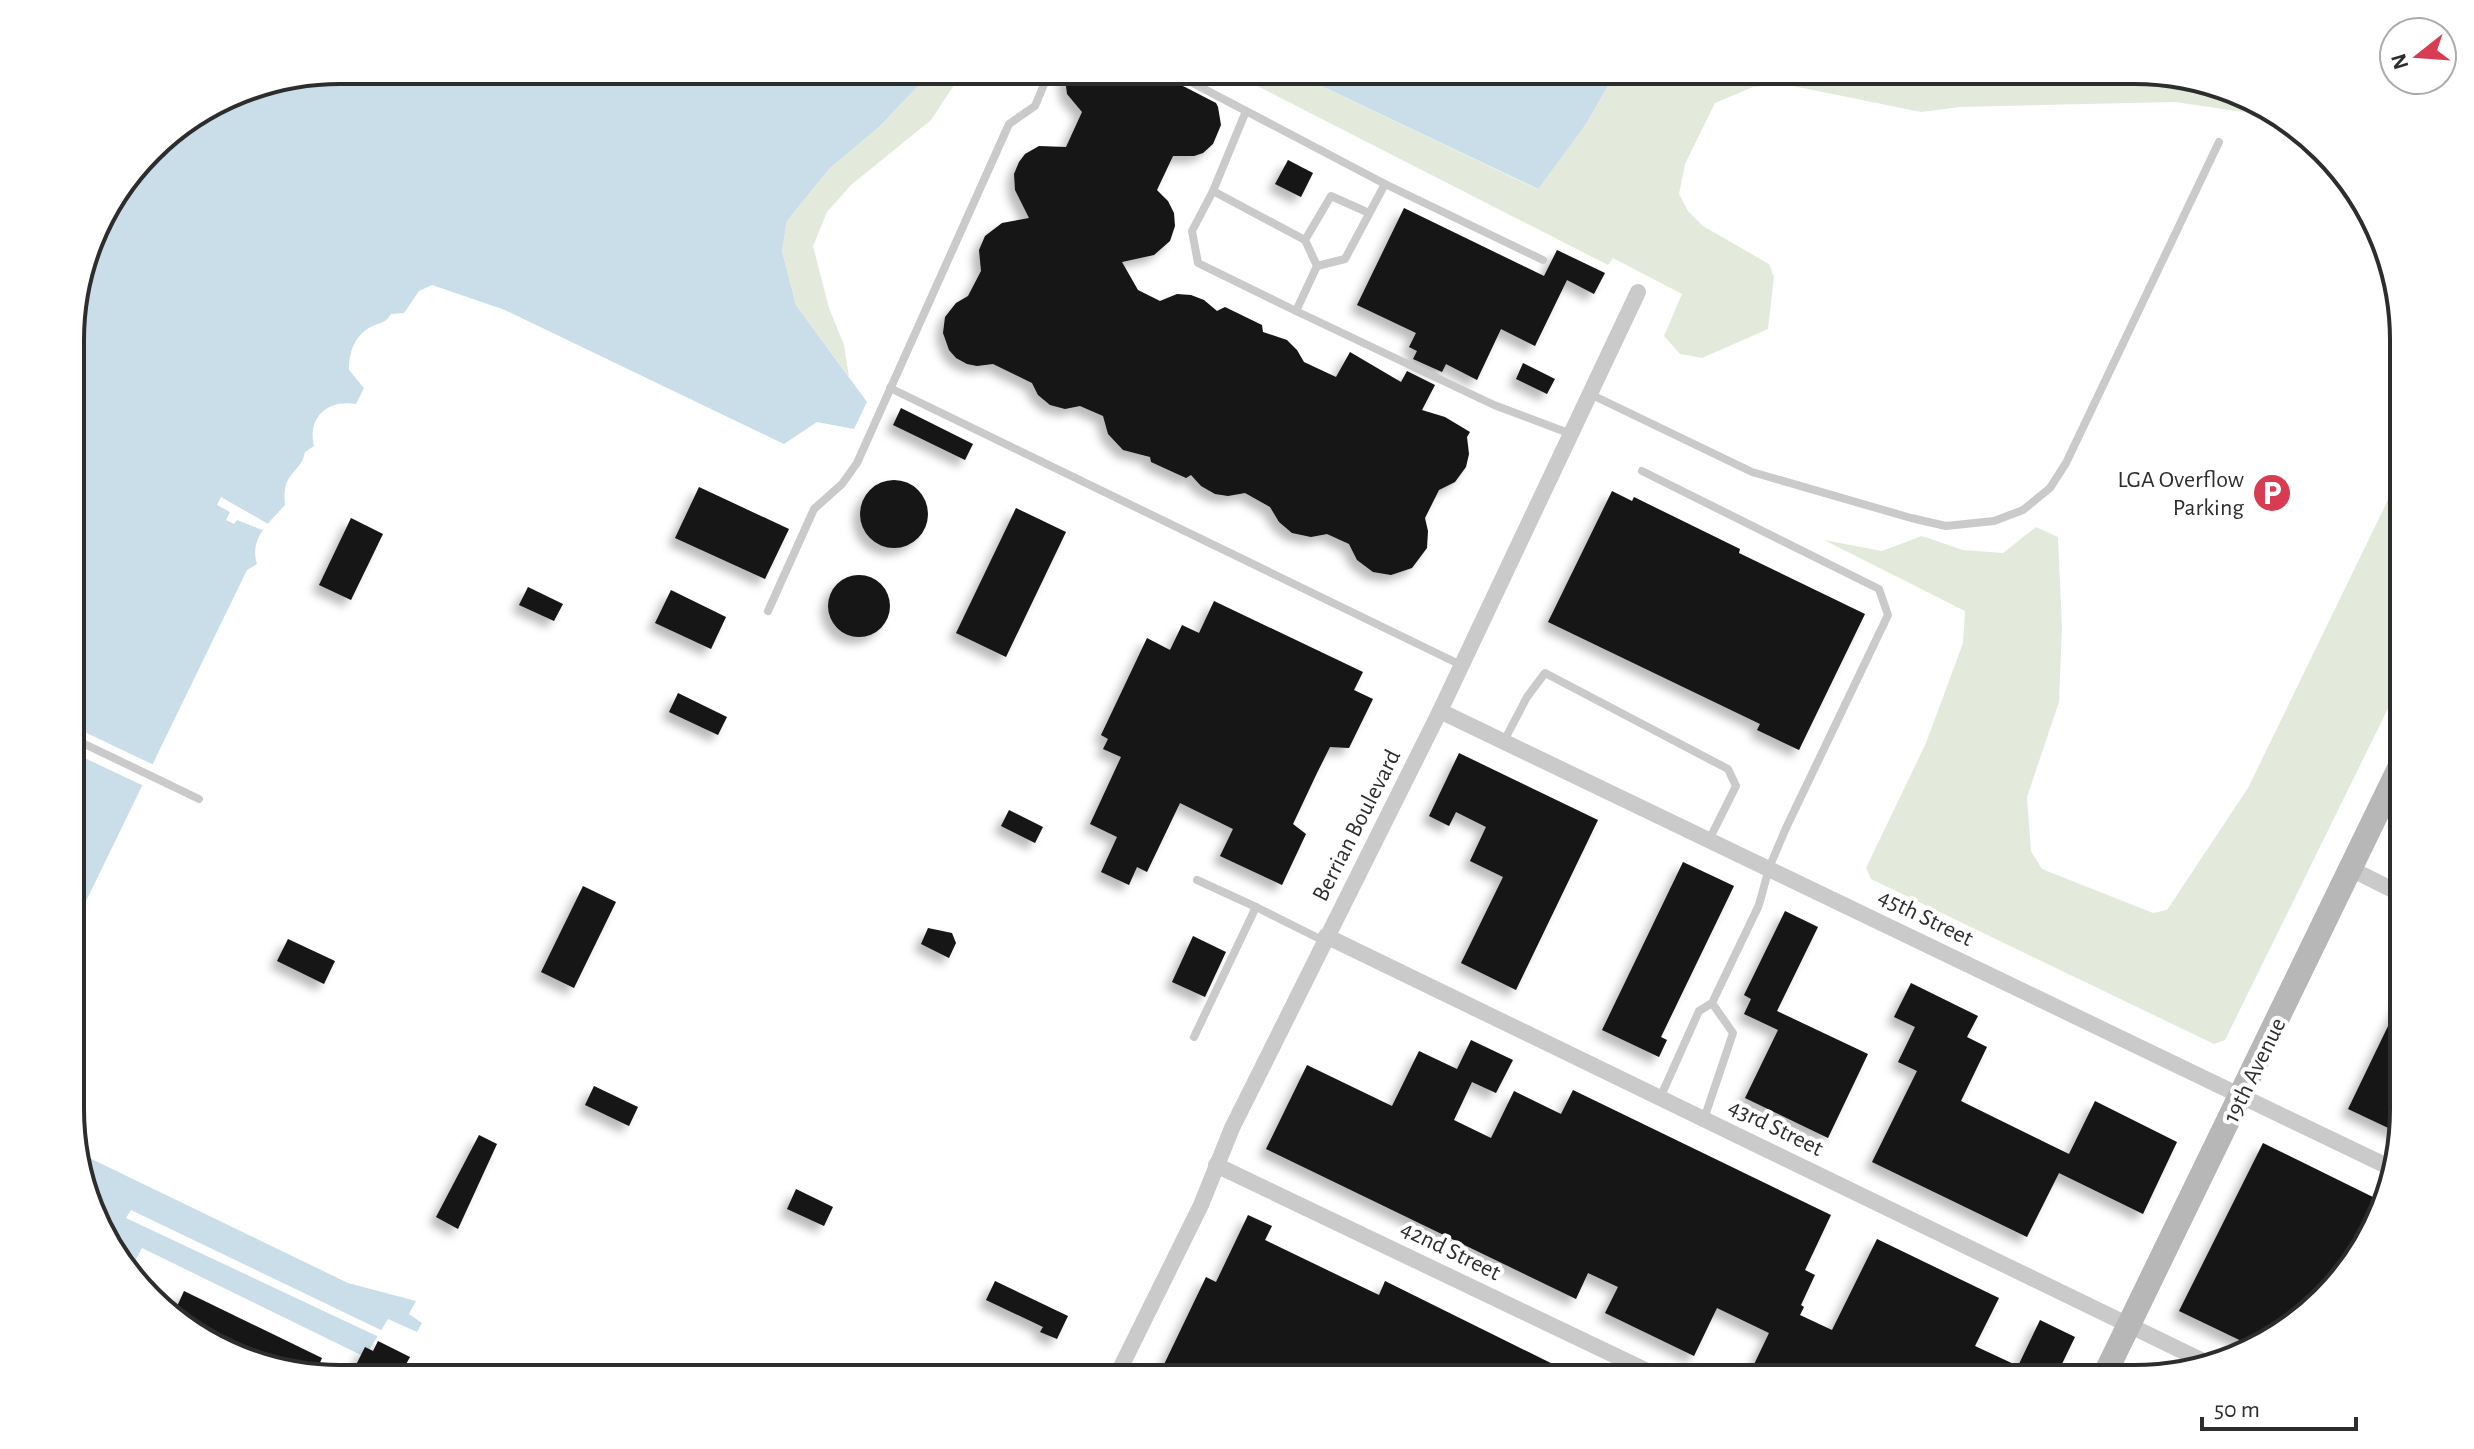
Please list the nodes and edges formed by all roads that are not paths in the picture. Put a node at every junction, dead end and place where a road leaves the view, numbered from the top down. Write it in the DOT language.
graph roads {
  1 [pos="1044,84"];
  2 [pos="1195,84"];
  3 [pos="1246,111"];
  4 [pos="2219,142"];
  5 [pos="1385,184"];
  6 [pos="1213,191"];
  7 [pos="1369,213"];
  8 [pos="1305,240"];
  9 [pos="1543,260"];
  10 [pos="1317,266"];
  11 [pos="1638,292"];
  12 [pos="1296,311"];
  13 [pos="890,388"];
  14 [pos="1590,394"];
  15 [pos="1572,435"];
  16 [pos="1642,471"];
  17 [pos="768,611"];
  18 [pos="1462,665"];
  19 [pos="1440,711"];
  20 [pos="1504,741"];
  21 [pos="84,744"];
  22 [pos="2389,789"];
  23 [pos="199,799"];
  24 [pos="1709,840"];
  25 [pos="1769,868"];
  26 [pos="2351,869"];
  27 [pos="1197,880"];
  28 [pos="2389,888"];
  29 [pos="1256,907"];
  30 [pos="1325,938"];
  31 [pos="1712,1003"];
  32 [pos="1194,1037"];
  33 [pos="2242,1096"];
  34 [pos="1660,1098"];
  35 [pos="1704,1119"];
  36 [pos="2384,1164"];
  37 [pos="1216,1165"];
  38 [pos="2129,1325"];
  39 [pos="2195,1357"];
  40 [pos="1633,1364"];
  41 [pos="2110,1364"];
  42 [pos="1122,1365"];
  1 -- 13 [label="lane"];
  2 -- 3 [label="lane"];
  3 -- 5 [label="lane"];
  3 -- 6 [label="lane"];
  4 -- 14 [label="lane"];
  5 -- 7 [label="lane"];
  5 -- 9 [label="lane"];
  6 -- 8 [label="lane"];
  6 -- 12 [label="lane"];
  7 -- 8 [label="lane"];
  7 -- 10 [label="lane"];
  8 -- 10 [label="lane"];
  10 -- 12 [label="lane"];
  11 -- 14 [label="street, Berrian Boulevard"];
  12 -- 15 [label="lane"];
  13 -- 17 [label="lane"];
  13 -- 18 [label="lane"];
  14 -- 15 [label="street, Berrian Boulevard"];
  15 -- 18 [label="street, Berrian Boulevard"];
  16 -- 25 [label="lane"];
  18 -- 19 [label="street, Berrian Boulevard"];
  19 -- 20 [label="street, 45th Street"];
  19 -- 30 [label="street, Berrian Boulevard"];
  20 -- 24 [label="street, 45th Street"];
  20 -- 24 [label="lane"];
  21 -- 23 [label="lane"];
  22 -- 26 [label="street, 19th Avenue"];
  24 -- 25 [label="street, 45th Street"];
  25 -- 31 [label="lane"];
  25 -- 33 [label="street, 45th Street"];
  26 -- 28 [label="street"];
  26 -- 33 [label="street, 19th Avenue"];
  27 -- 29 [label="lane"];
  29 -- 30 [label="lane"];
  29 -- 32 [label="lane"];
  30 -- 34 [label="street, 43rd Street"];
  30 -- 37 [label="street, Berrian Boulevard"];
  31 -- 34 [label="lane"];
  31 -- 35 [label="lane"];
  33 -- 36 [label="street, 45th Street"];
  33 -- 38 [label="street, 19th Avenue"];
  34 -- 35 [label="street, 43rd Street"];
  35 -- 38 [label="street, 43rd Street"];
  37 -- 40 [label="street, 42nd Street"];
  37 -- 42 [label="street, Berrian Boulevard"];
  38 -- 39 [label="street, 43rd Street"];
  38 -- 41 [label="street, 19th Avenue"];
}
